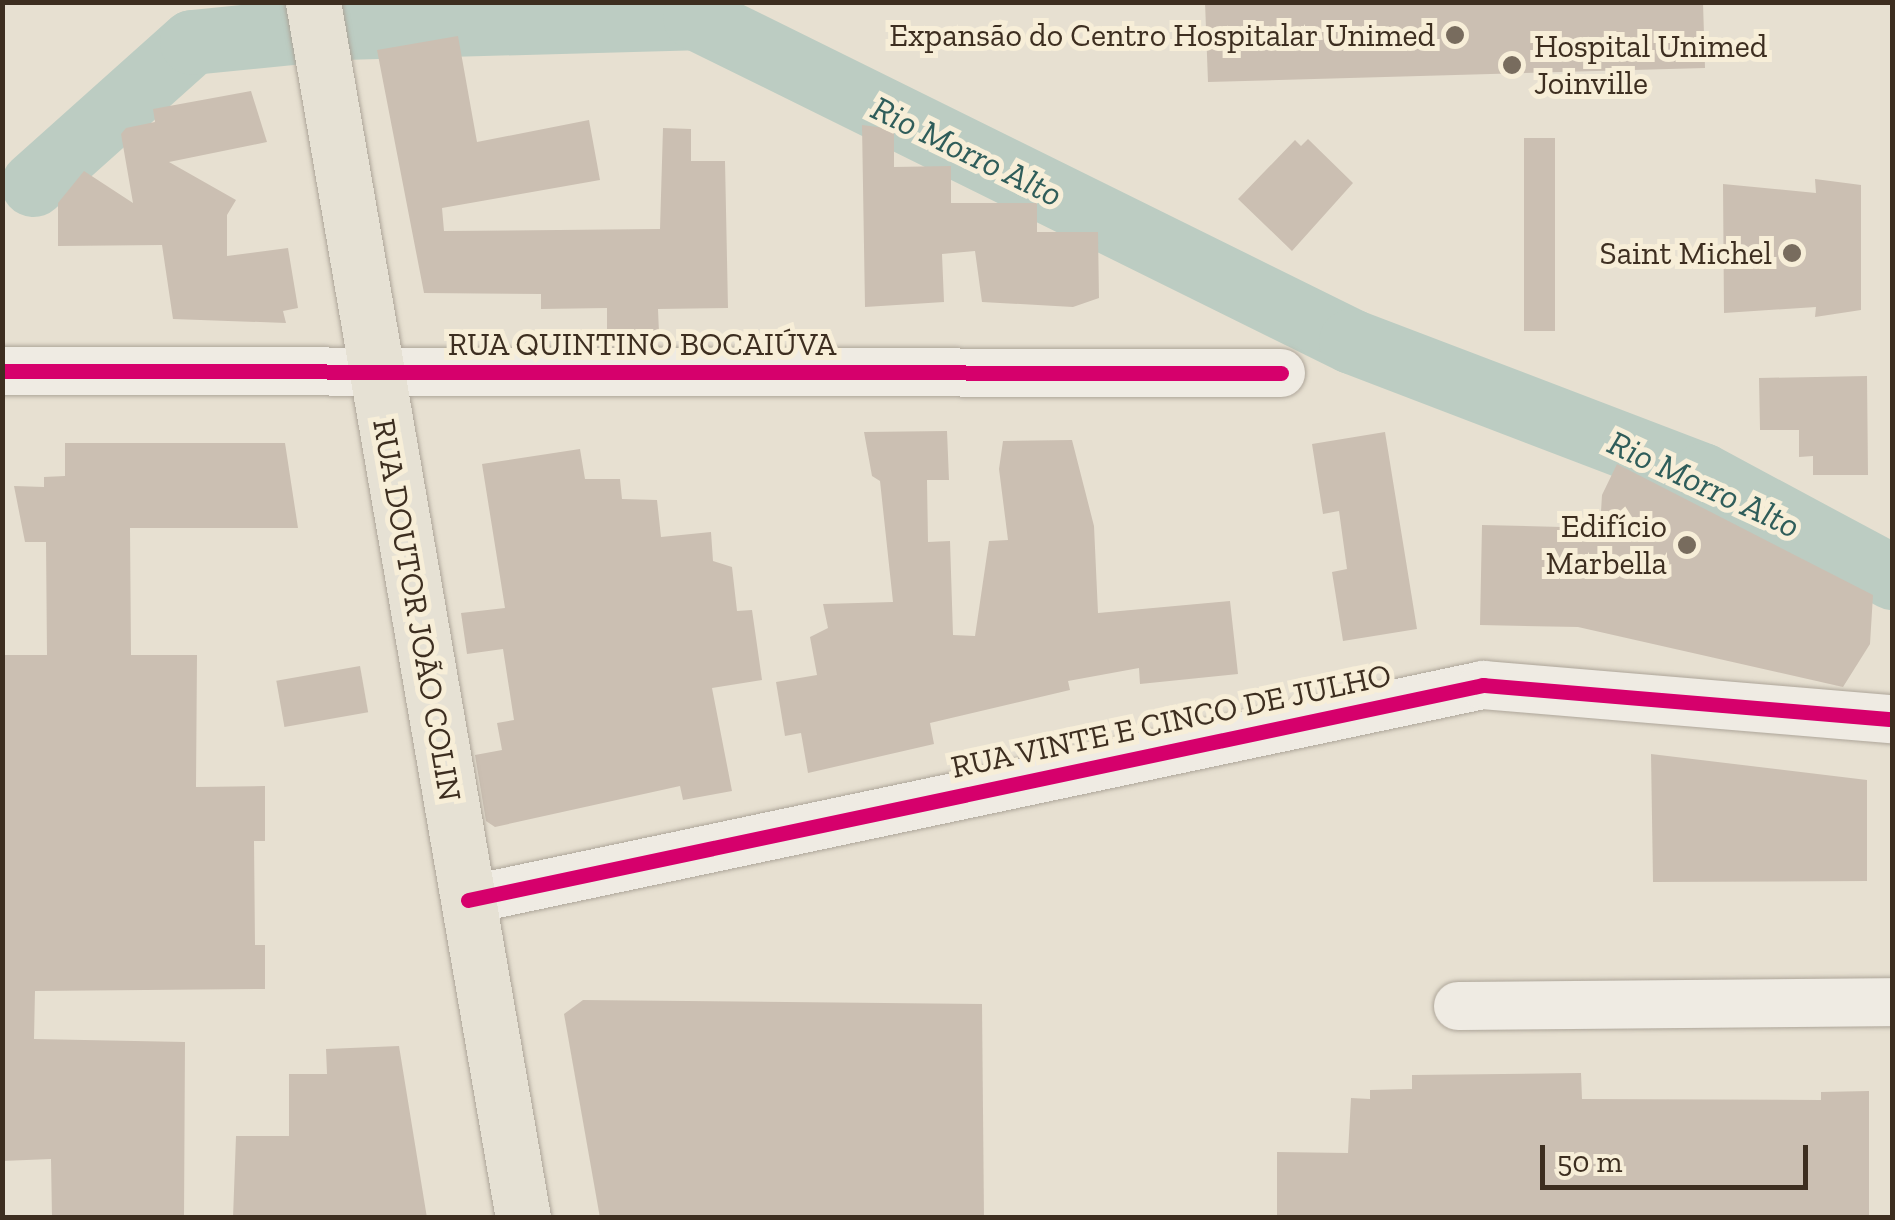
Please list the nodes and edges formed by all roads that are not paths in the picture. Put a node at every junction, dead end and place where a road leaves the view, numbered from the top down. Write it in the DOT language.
graph roads {
  1 [pos="313,2"];
  2 [pos="2,370"];
  3 [pos="376,371"];
  4 [pos="1281,373"];
  5 [pos="1892,718"];
  6 [pos="468,900"];
  7 [pos="1892,1002"];
  8 [pos="1458,1006"];
  9 [pos="524,1218"];
  1 -- 3 [label="main road, RUA DOUTOR JOÃO COLIN"];
  2 -- 3 [label="street, RUA QUINTINO BOCAIÚVA"];
  3 -- 4 [label="street, RUA QUINTINO BOCAIÚVA"];
  3 -- 6 [label="main road, RUA DOUTOR JOÃO COLIN"];
  5 -- 6 [label="street, RUA VINTE E CINCO DE JULHO"];
  6 -- 9 [label="main road, RUA DOUTOR JOÃO COLIN"];
  7 -- 8 [label="street"];
}
